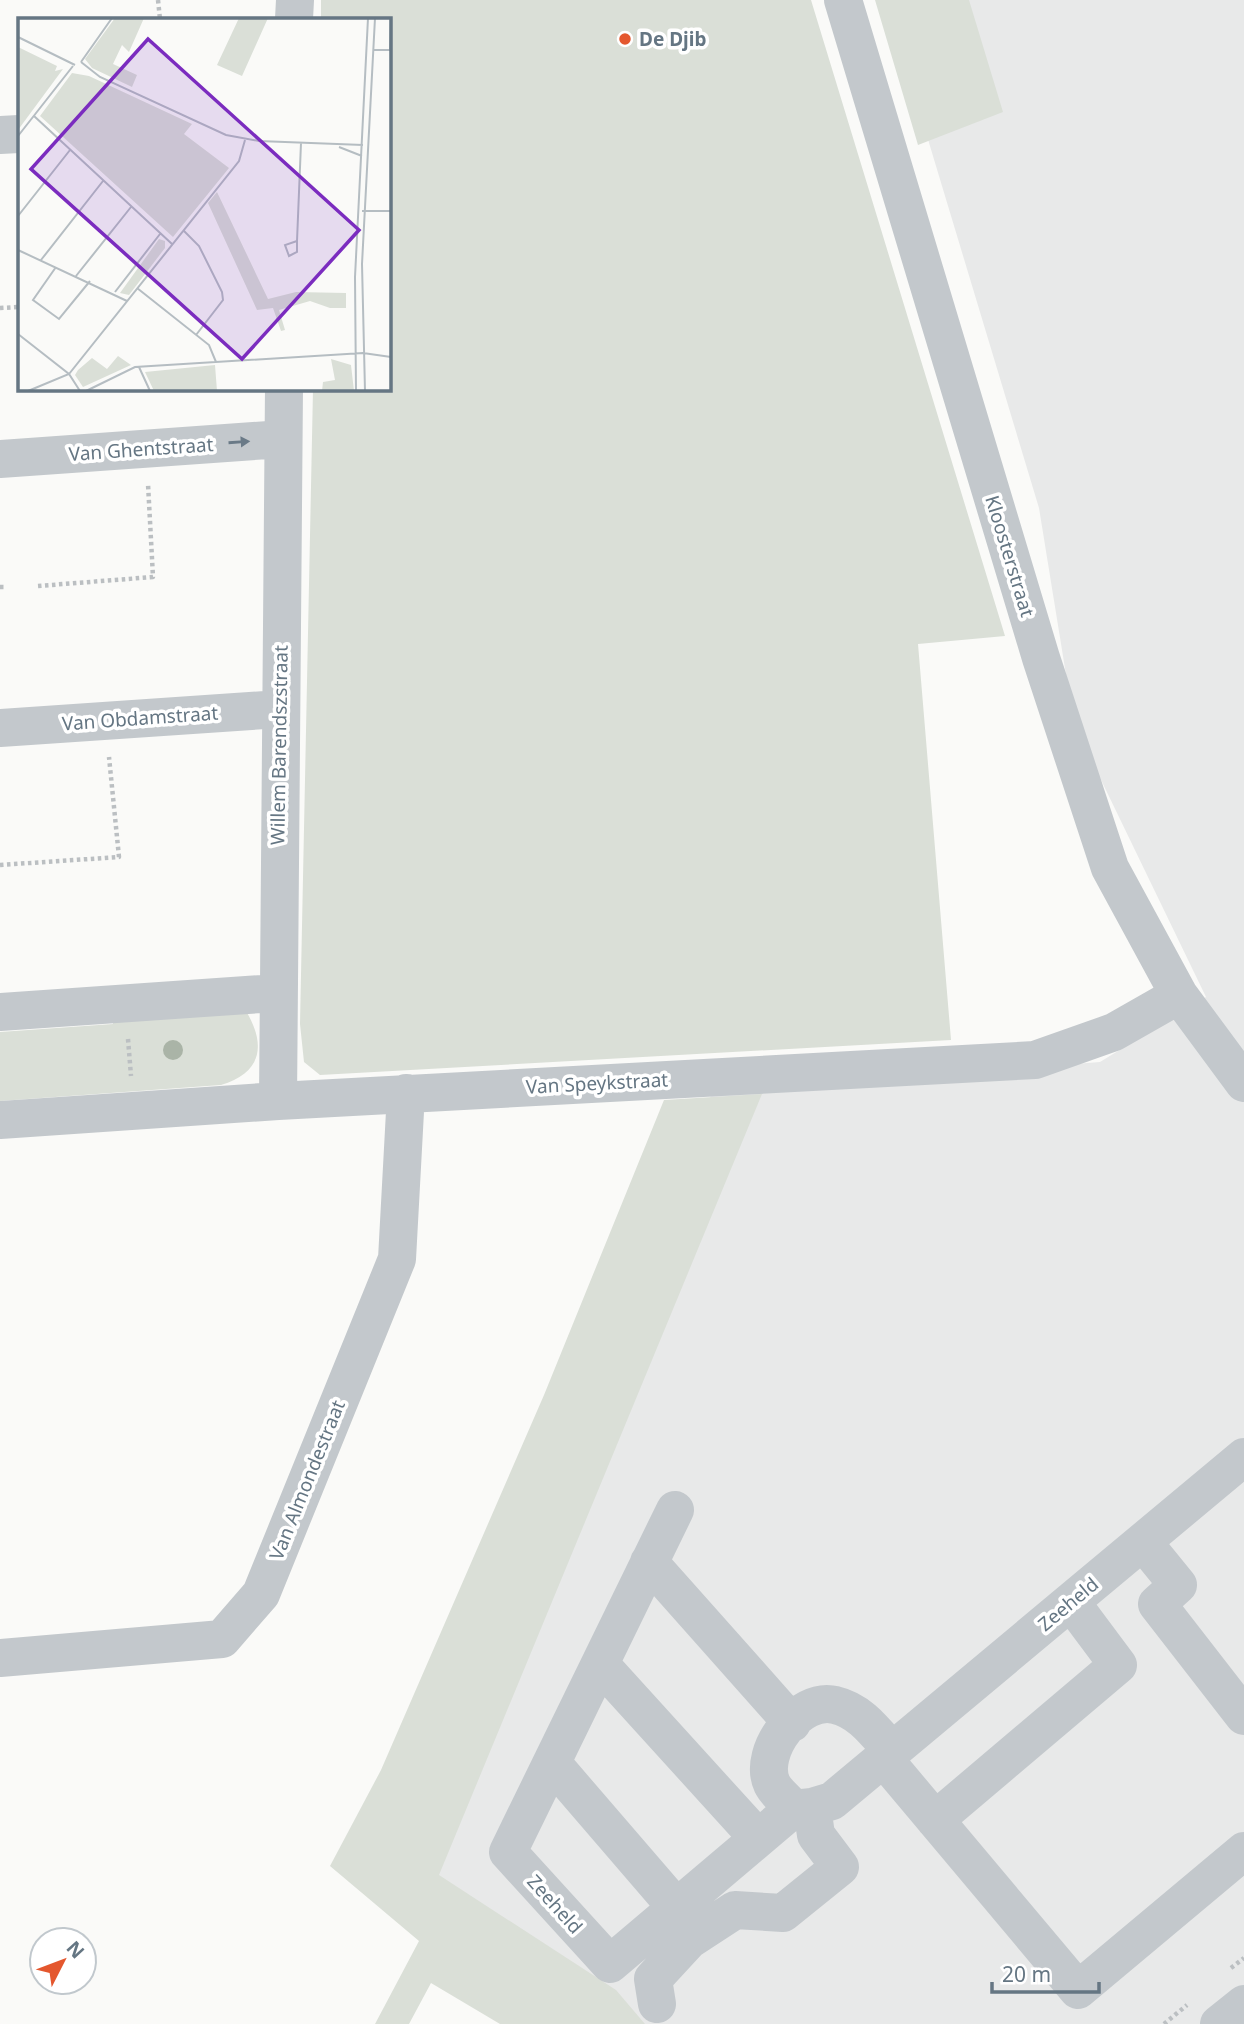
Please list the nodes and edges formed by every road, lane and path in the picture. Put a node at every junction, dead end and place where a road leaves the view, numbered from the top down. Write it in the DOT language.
graph roads {
  1 [pos="158,0"];
  2 [pos="295,0"];
  3 [pos="843,0"];
  4 [pos="160,18"];
  5 [pos="294,18"];
  6 [pos="18,134"];
  7 [pos="0,135"];
  8 [pos="18,306"];
  9 [pos="0,308"];
  10 [pos="284,390"];
  11 [pos="283,439"];
  12 [pos="146,449"];
  13 [pos="0,459"];
  14 [pos="38,586"];
  15 [pos="279,709"];
  16 [pos="105,721"];
  17 [pos="0,727"];
  18 [pos="0,864"];
  19 [pos="276,993"];
  20 [pos="1180,995"];
  21 [pos="125,1003"];
  22 [pos="0,1012"];
  23 [pos="1244,1083"];
  24 [pos="406,1093"];
  25 [pos="278,1101"];
  26 [pos="135,1110"];
  27 [pos="0,1120"];
  28 [pos="1243,1460"];
  29 [pos="675,1510"];
  30 [pos="1143,1542"];
  31 [pos="649,1562"];
  32 [pos="1071,1602"];
  33 [pos="0,1658"];
  34 [pos="600,1664"];
  35 [pos="1244,1716"];
  36 [pos="792,1723"];
  37 [pos="888,1755"];
  38 [pos="552,1763"];
  39 [pos="802,1808"];
  40 [pos="935,1820"];
  41 [pos="758,1838"];
  42 [pos="1244,1851"];
  43 [pos="676,1907"];
  44 [pos="657,2004"];
  45 [pos="1244,2004"];
  46 [pos="1219,2024"];
  1 -- 4 [label="path"];
  2 -- 5 [label="street"];
  3 -- 20 [label="street, Kloosterstraat"];
  6 -- 7 [label="street"];
  8 -- 9 [label="path"];
  10 -- 11 [label="street, Willem Barendszstraat"];
  12 -- 11 [label="street, Van Ghentstraat, one-way"];
  11 -- 15 [label="street, Willem Barendszstraat"];
  12 -- 13 [label="street, Van Ghentstraat"];
  12 -- 14 [label="path"];
  15 -- 16 [label="street, Van Obdamstraat"];
  15 -- 19 [label="street, Willem Barendszstraat"];
  16 -- 17 [label="street, Van Obdamstraat"];
  16 -- 18 [label="path"];
  19 -- 21 [label="street"];
  19 -- 25 [label="street, Willem Barendszstraat"];
  20 -- 23 [label="street, Kloosterstraat"];
  20 -- 24 [label="street, Van Speykstraat"];
  21 -- 22 [label="street"];
  21 -- 26 [label="path"];
  24 -- 25 [label="street, Van Speykstraat"];
  24 -- 33 [label="street, Van Almondestraat"];
  25 -- 26 [label="street, Van Speykstraat"];
  26 -- 27 [label="street, Van Speykstraat"];
  28 -- 30 [label="street, Zeeheld"];
  29 -- 31 [label="street, Zeeheld"];
  30 -- 32 [label="street, Zeeheld"];
  30 -- 35 [label="street"];
  31 -- 34 [label="street, Zeeheld"];
  31 -- 36 [label="street"];
  32 -- 37 [label="street, Zeeheld"];
  32 -- 40 [label="street"];
  34 -- 38 [label="street, Zeeheld"];
  34 -- 41 [label="street"];
  36 -- 37 [label="street"];
  36 -- 39 [label="street"];
  37 -- 39 [label="street, Zeeheld"];
  37 -- 40 [label="street"];
  38 -- 43 [label="street"];
  38 -- 43 [label="street, Zeeheld"];
  39 -- 41 [label="street, Zeeheld"];
  39 -- 44 [label="street"];
  40 -- 42 [label="street"];
  41 -- 43 [label="street, Zeeheld"];
  45 -- 46 [label="street"];
}
